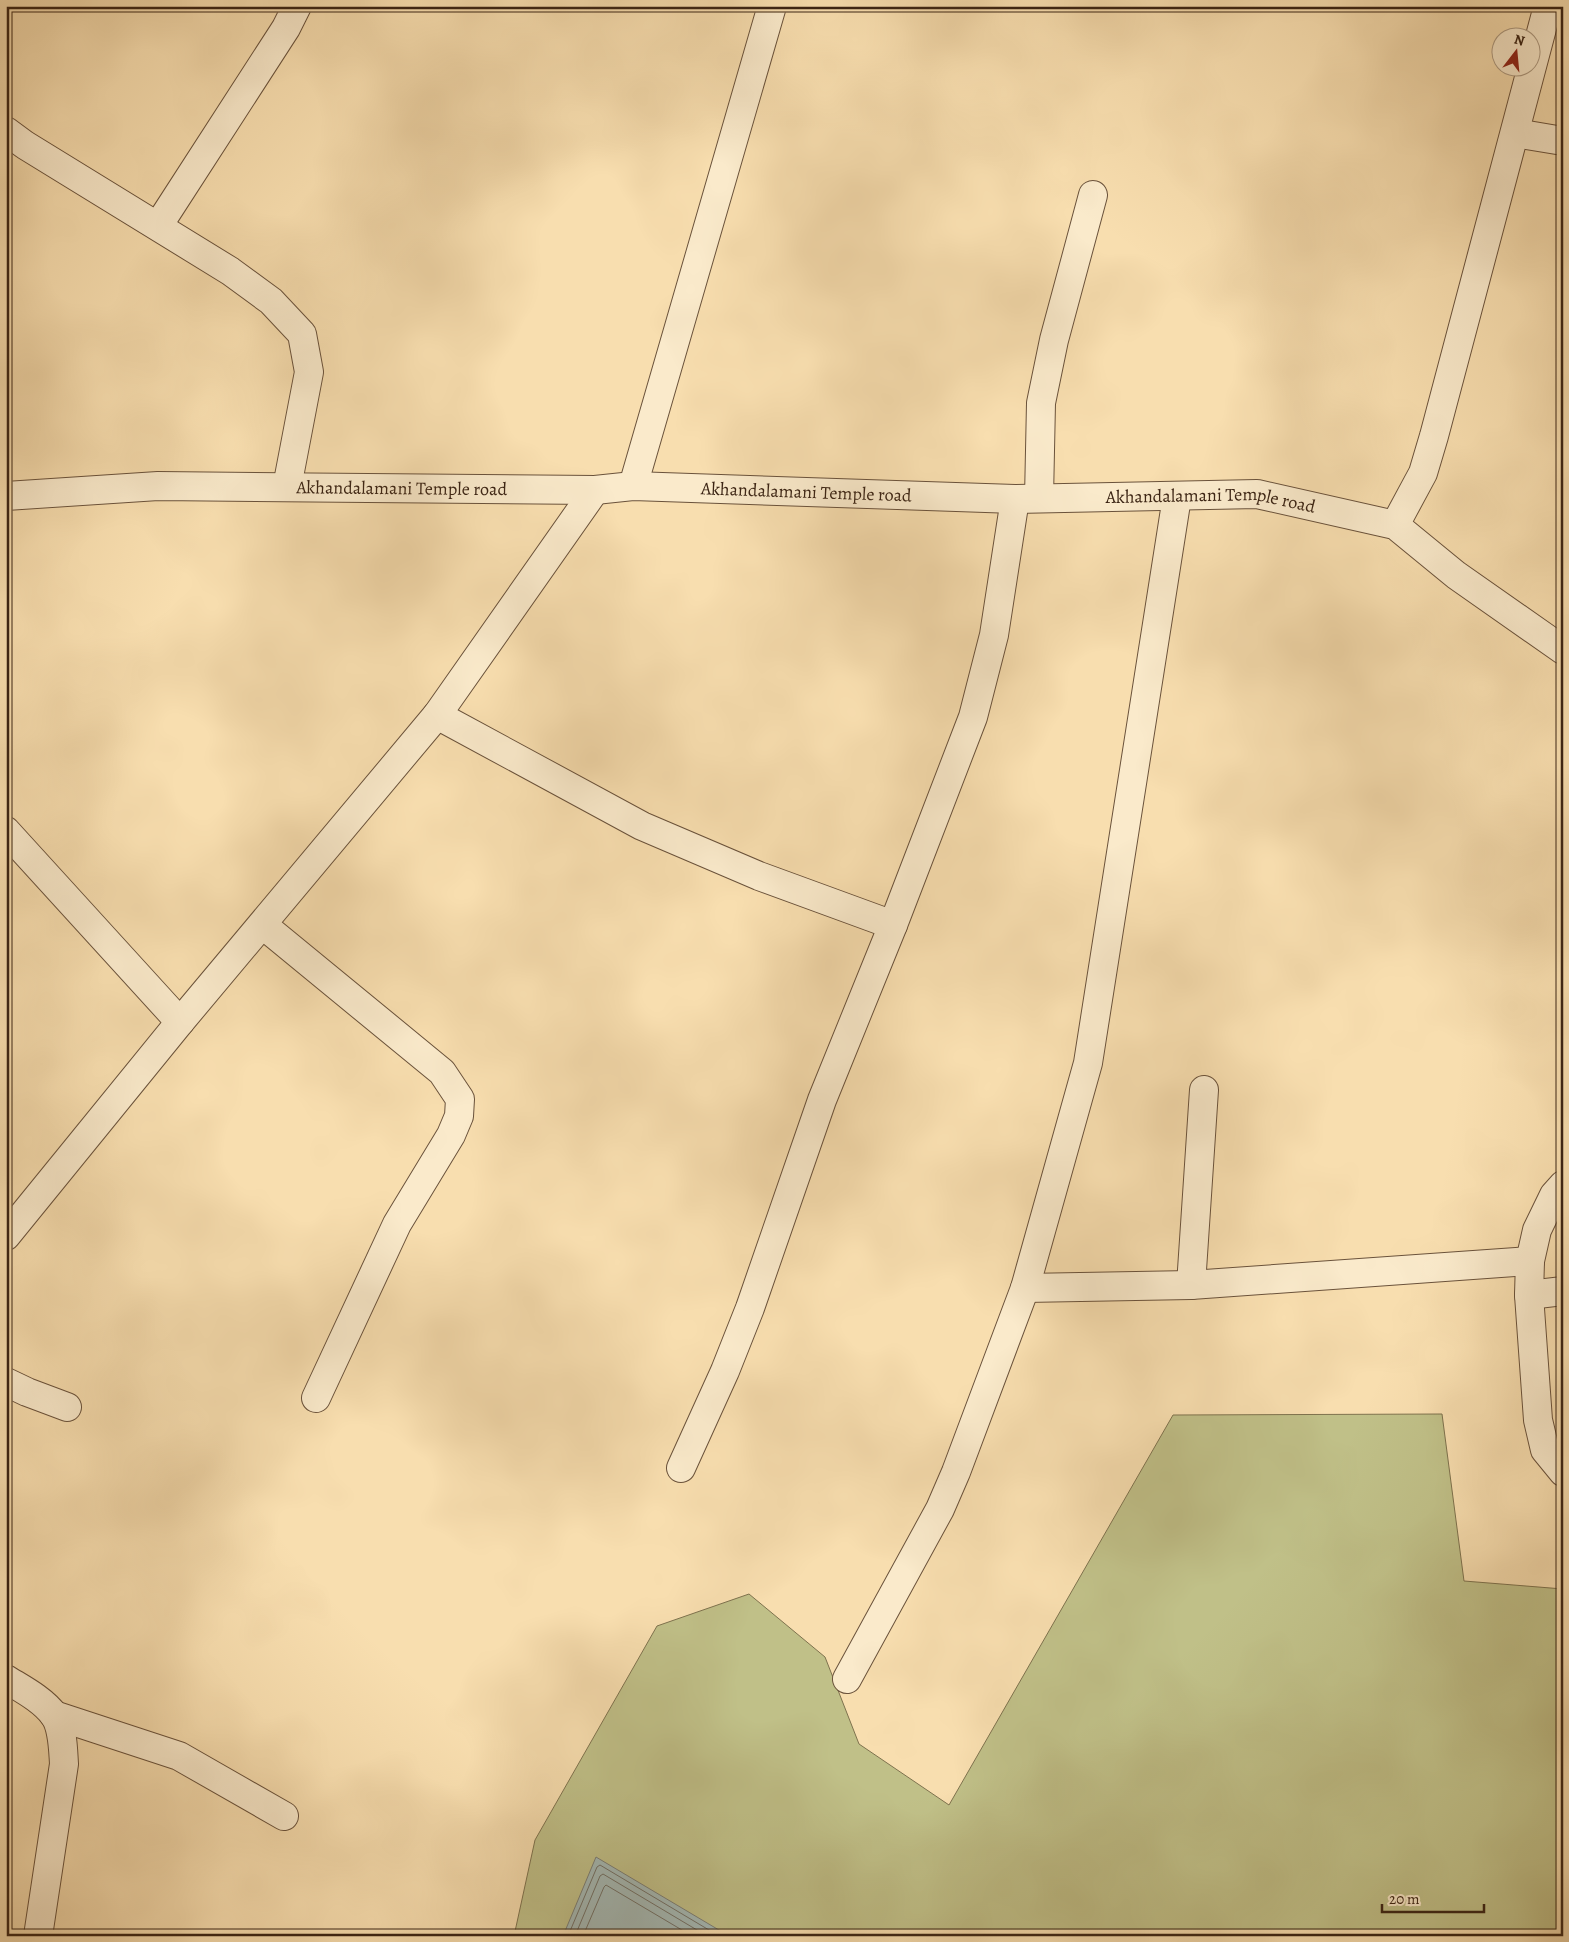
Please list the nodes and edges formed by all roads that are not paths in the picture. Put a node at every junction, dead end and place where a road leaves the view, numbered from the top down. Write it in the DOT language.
graph roads {
  1 [pos="297,6"];
  2 [pos="772,6"];
  3 [pos="1548,6"];
  4 [pos="6,131"];
  5 [pos="1515,133"];
  6 [pos="1563,141"];
  7 [pos="1093,194"];
  8 [pos="158,226"];
  9 [pos="633,486"];
  10 [pos="287,487"];
  11 [pos="595,490"];
  12 [pos="6,496"];
  13 [pos="1177,497"];
  14 [pos="1027,498"];
  15 [pos="1395,525"];
  16 [pos="1563,650"];
  17 [pos="438,716"];
  18 [pos="6,831"];
  19 [pos="263,925"];
  20 [pos="894,925"];
  21 [pos="180,1022"];
  22 [pos="1204,1090"];
  23 [pos="1563,1185"];
  24 [pos="6,1236"];
  25 [pos="1530,1261"];
  26 [pos="1191,1285"];
  27 [pos="1025,1288"];
  28 [pos="1563,1292"];
  29 [pos="1529,1295"];
  30 [pos="6,1382"];
  31 [pos="316,1398"];
  32 [pos="68,1407"];
  33 [pos="681,1468"];
  34 [pos="1563,1472"];
  35 [pos="847,1679"];
  36 [pos="6,1680"];
  37 [pos="54,1715"];
  38 [pos="284,1816"];
  39 [pos="38,1936"];
  1 -- 8 [label="street"];
  2 -- 9 [label="street"];
  3 -- 5 [label="street"];
  4 -- 8 [label="street"];
  5 -- 6 [label="street"];
  5 -- 15 [label="street"];
  7 -- 14 [label="street"];
  8 -- 10 [label="street"];
  9 -- 11 [label="street, Akhandalamani Temple road"];
  9 -- 14 [label="street, Akhandalamani Temple road"];
  10 -- 11 [label="street, Akhandalamani Temple road"];
  10 -- 12 [label="street, Akhandalamani Temple road"];
  11 -- 17 [label="street"];
  13 -- 14 [label="street, Akhandalamani Temple road"];
  13 -- 15 [label="street, Akhandalamani Temple road"];
  13 -- 27 [label="street"];
  14 -- 20 [label="street"];
  15 -- 16 [label="street, Akhandalamani Temple road"];
  17 -- 19 [label="street"];
  17 -- 20 [label="street"];
  18 -- 21 [label="street"];
  19 -- 21 [label="street"];
  19 -- 31 [label="street"];
  20 -- 33 [label="street"];
  21 -- 24 [label="street"];
  22 -- 26 [label="street"];
  23 -- 25 [label="street"];
  25 -- 26 [label="street"];
  25 -- 29 [label="street"];
  26 -- 27 [label="street"];
  27 -- 35 [label="street"];
  28 -- 29 [label="street"];
  29 -- 34 [label="street"];
  30 -- 32 [label="street"];
  36 -- 37 [label="street"];
  37 -- 38 [label="street"];
  37 -- 39 [label="street"];
}
